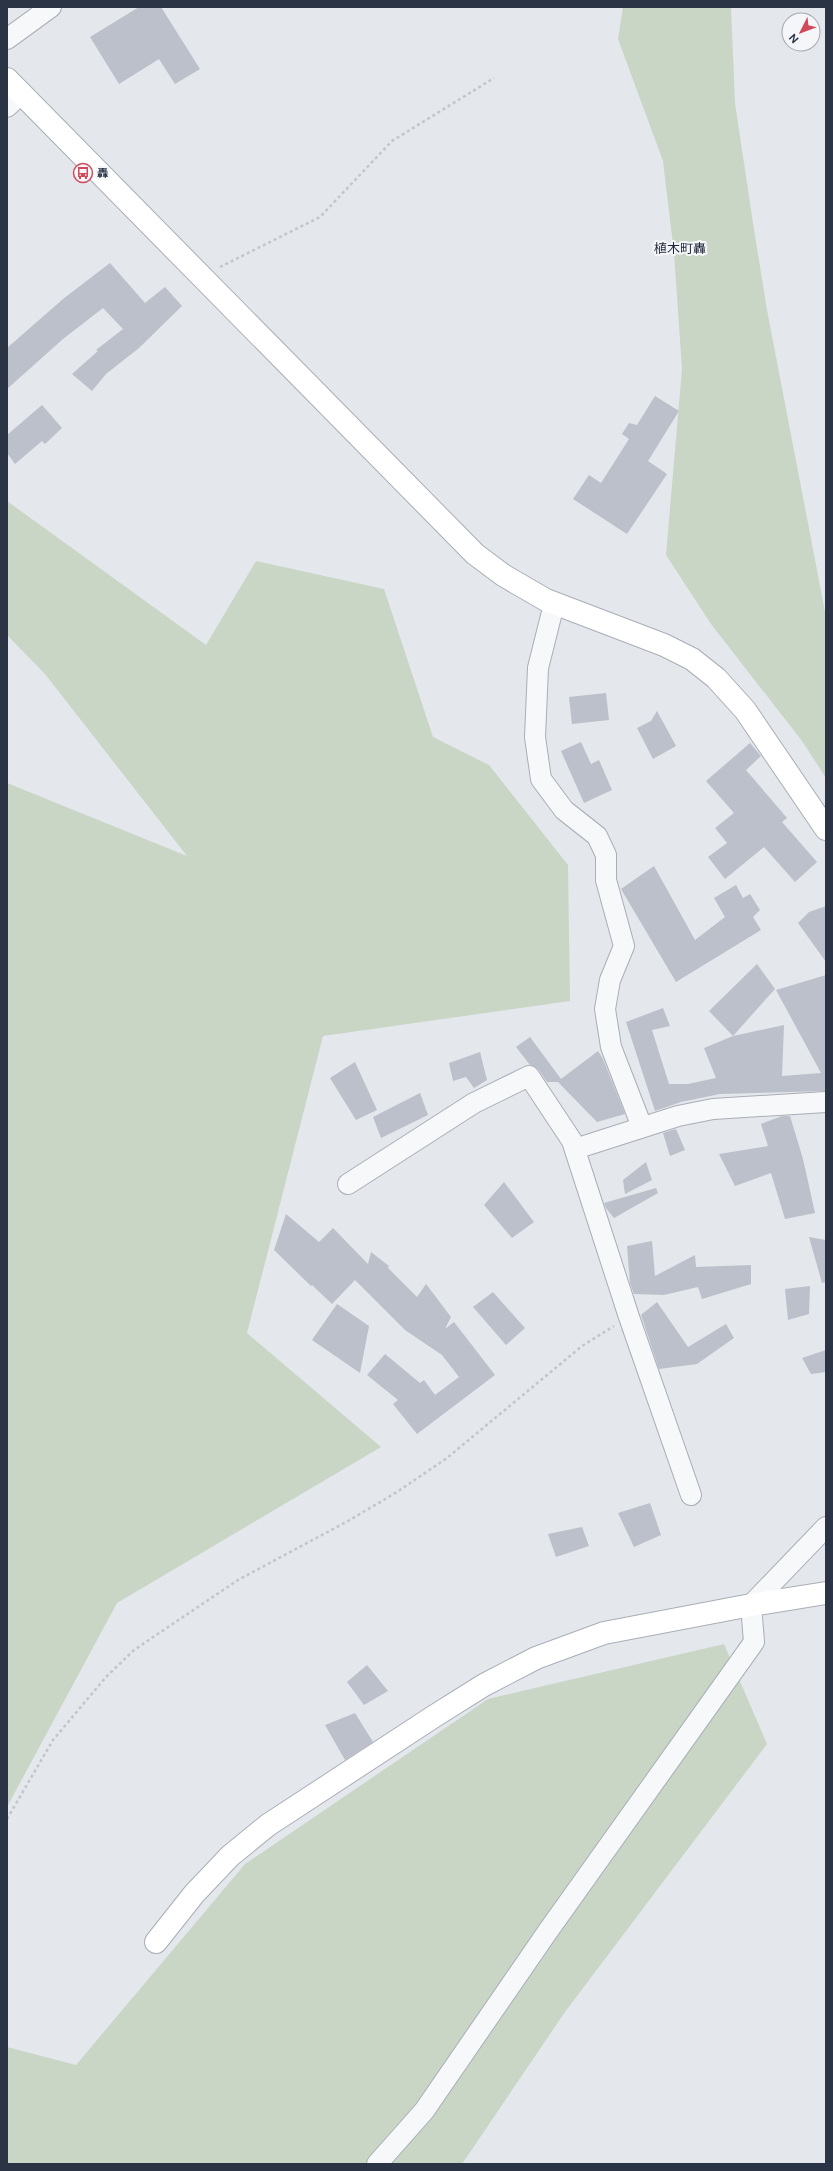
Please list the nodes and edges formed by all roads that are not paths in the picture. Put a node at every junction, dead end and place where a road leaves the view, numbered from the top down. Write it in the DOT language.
graph roads {
  1 [pos="51,7"];
  2 [pos="7,39"];
  3 [pos="12,93"];
  4 [pos="554,604"];
  5 [pos="826,829"];
  6 [pos="826,1102"];
  7 [pos="642,1127"];
  8 [pos="575,1149"];
  9 [pos="348,1184"];
  10 [pos="691,1495"];
  11 [pos="826,1527"];
  12 [pos="826,1593"];
  13 [pos="751,1605"];
  14 [pos="156,1942"];
  15 [pos="377,2164"];
  1 -- 2 [label="street"];
  3 -- 4 [label="street"];
  4 -- 5 [label="street"];
  4 -- 7 [label="street"];
  6 -- 7 [label="street"];
  7 -- 8 [label="street"];
  8 -- 9 [label="street"];
  8 -- 10 [label="street"];
  11 -- 13 [label="street"];
  12 -- 13 [label="street"];
  13 -- 14 [label="street"];
  13 -- 15 [label="street"];
}
